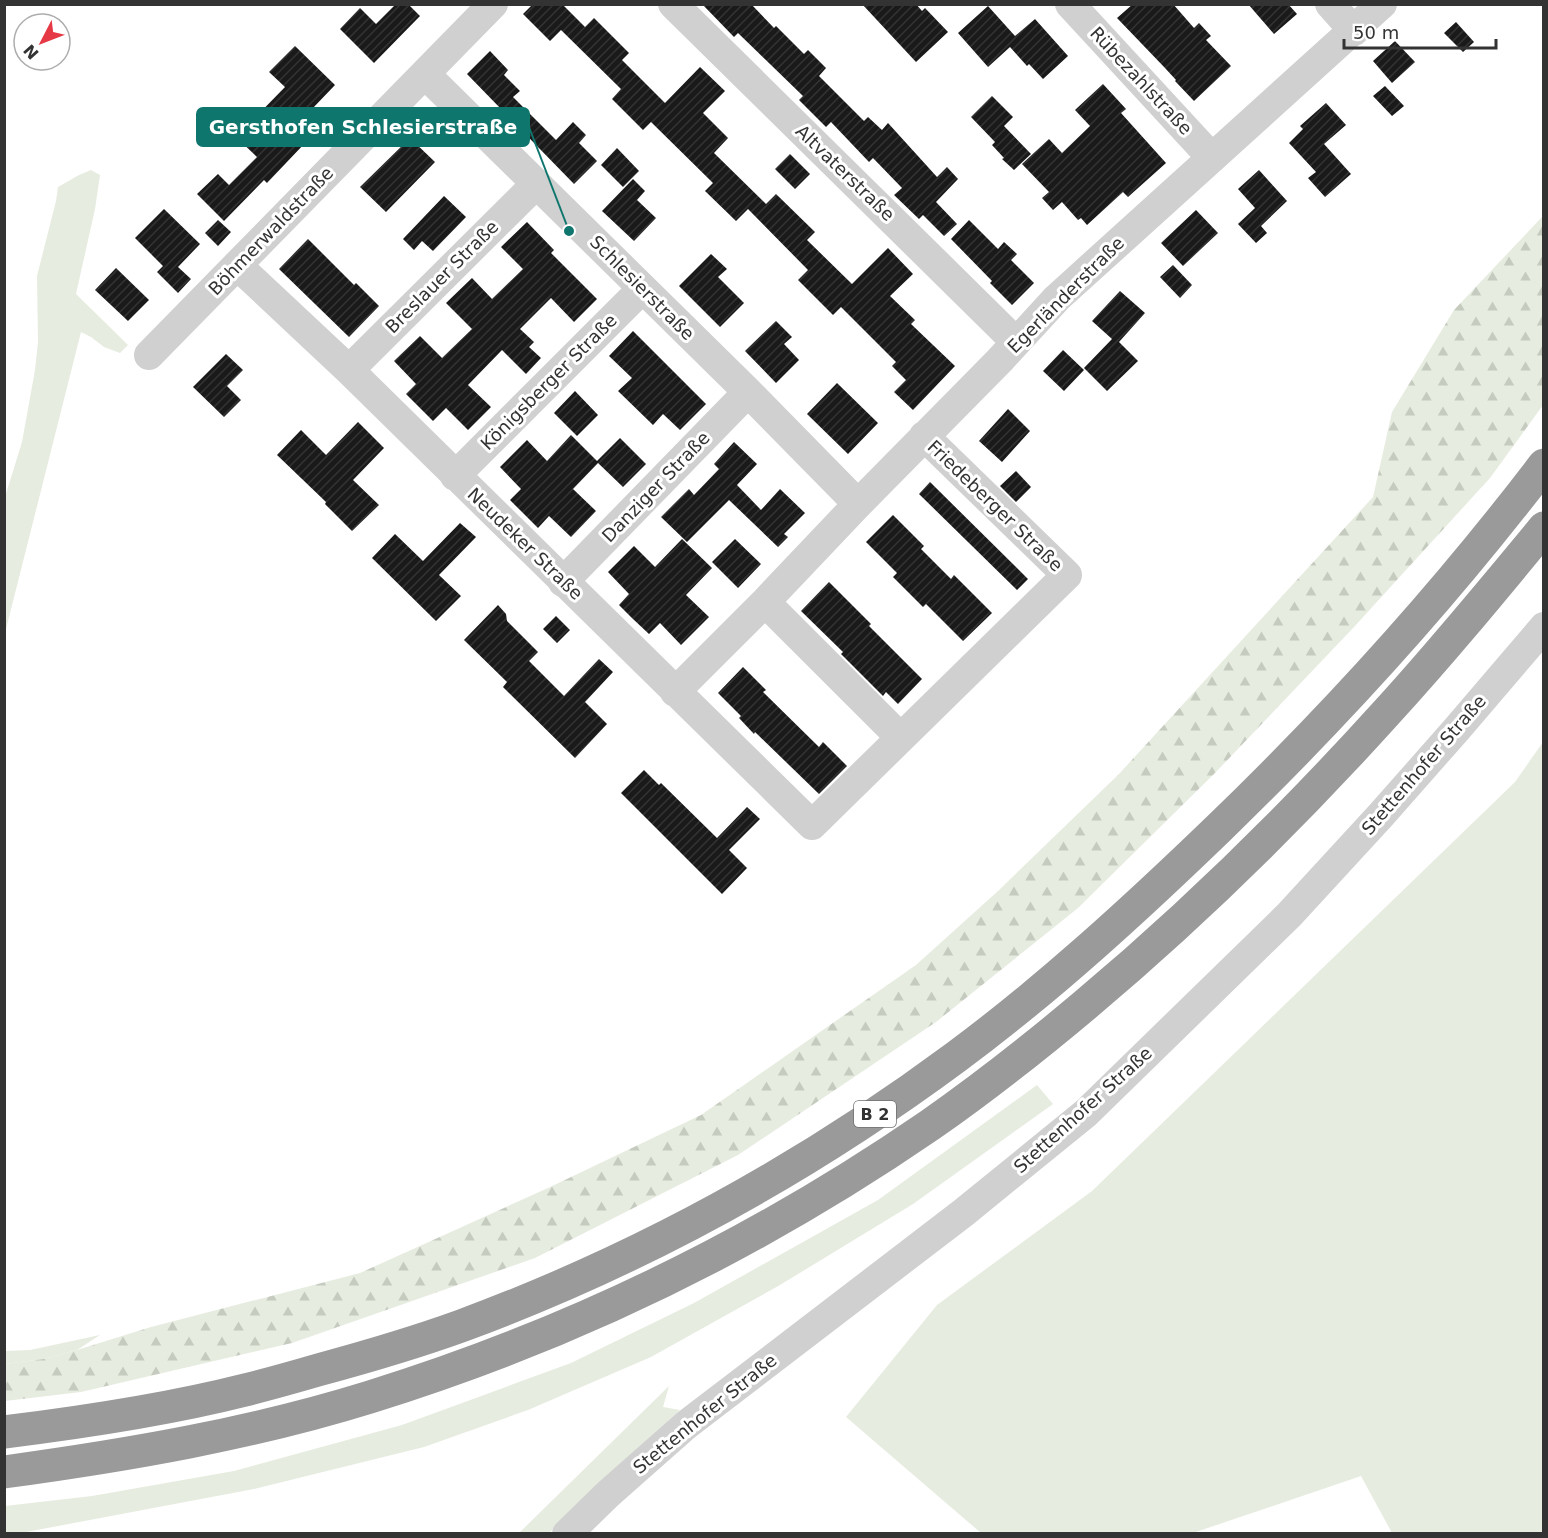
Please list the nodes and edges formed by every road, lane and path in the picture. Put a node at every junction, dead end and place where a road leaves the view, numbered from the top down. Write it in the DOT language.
graph roads {
  1 [pos="493,4"];
  2 [pos="673,4"];
  3 [pos="1070,4"];
  4 [pos="1330,4"];
  5 [pos="1382,4"];
  6 [pos="1354,31"];
  7 [pos="425,74"];
  8 [pos="1212,158"];
  9 [pos="536,184"];
  10 [pos="237,265"];
  11 [pos="642,289"];
  12 [pos="1016,342"];
  13 [pos="149,355"];
  14 [pos="349,370"];
  15 [pos="748,392"];
  16 [pos="924,436"];
  17 [pos="1544,465"];
  18 [pos="455,476"];
  19 [pos="858,504"];
  20 [pos="1544,528"];
  21 [pos="563,582"];
  22 [pos="765,602"];
  23 [pos="1544,627"];
  24 [pos="675,692"];
  25 [pos="900,737"];
  26 [pos="4,1432"];
  27 [pos="4,1472"];
  28 [pos="567,1533"];
  1 -- 7 [label="street, Böhmerwaldstraße"];
  2 -- 12 [label="street, Altvaterstraße"];
  3 -- 8 [label="street, Rübezahlstraße"];
  4 -- 6 [label="street"];
  5 -- 6 [label="street, Egerländerstraße"];
  6 -- 8 [label="street, Egerländerstraße"];
  7 -- 9 [label="street, Schlesierstraße"];
  7 -- 10 [label="street, Böhmerwaldstraße"];
  8 -- 12 [label="street, Egerländerstraße"];
  9 -- 11 [label="street, Schlesierstraße"];
  9 -- 14 [label="street, Breslauer Straße"];
  10 -- 13 [label="street, Böhmerwaldstraße"];
  10 -- 14 [label="street, Neudeker Straße"];
  11 -- 15 [label="street, Schlesierstraße"];
  11 -- 18 [label="street, Königsberger Straße"];
  12 -- 16 [label="street, Egerländerstraße"];
  14 -- 18 [label="street, Neudeker Straße"];
  15 -- 19 [label="street, Schlesierstraße"];
  15 -- 21 [label="street, Danziger Straße"];
  16 -- 19 [label="street, Egerländerstraße"];
  16 -- 25 [label="street, Friedeberger Straße"];
  17 -- 26 [label="highway, B 2"];
  18 -- 21 [label="street, Neudeker Straße"];
  19 -- 22 [label="street, Egerländerstraße"];
  20 -- 27 [label="highway, B 2"];
  21 -- 24 [label="street, Neudeker Straße"];
  22 -- 24 [label="street, Egerländerstraße"];
  22 -- 25 [label="street"];
  23 -- 28 [label="street, Stettenhofer Straße"];
  24 -- 25 [label="street, Neudeker Straße"];
}
